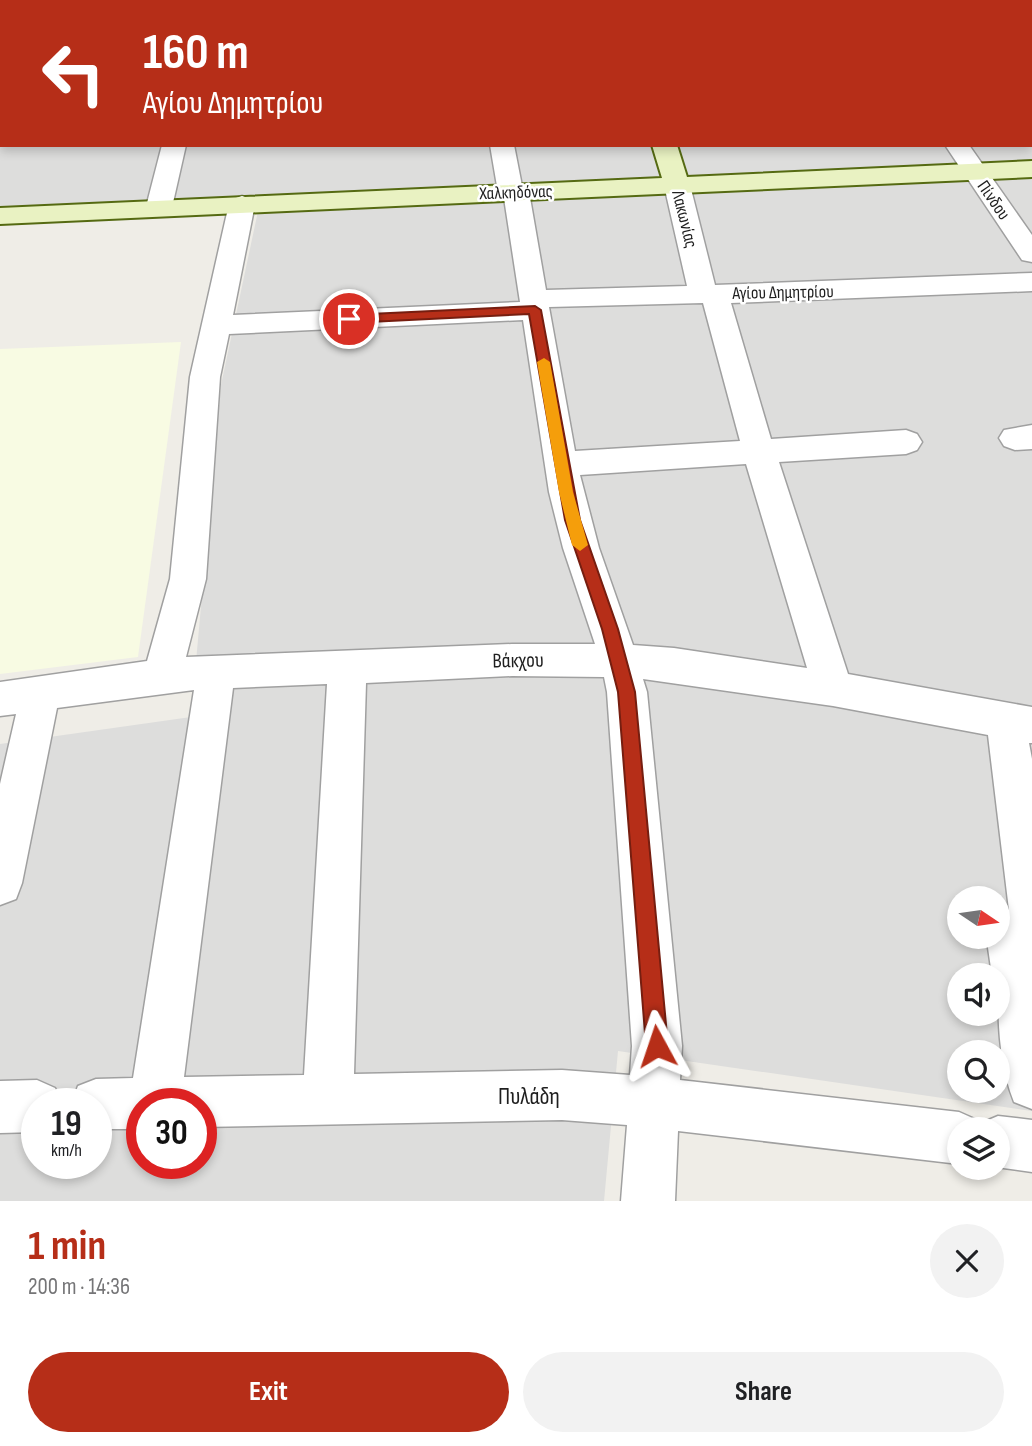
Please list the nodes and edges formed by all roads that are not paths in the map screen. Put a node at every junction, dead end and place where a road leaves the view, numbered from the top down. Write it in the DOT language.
graph roads {
  1 [pos="174,147"];
  2 [pos="502,147"];
  3 [pos="665,147"];
  4 [pos="958,147"];
  5 [pos="1032,169"];
  6 [pos="975,172"];
  7 [pos="677,185"];
  8 [pos="513,192"];
  9 [pos="242,204"];
  10 [pos="159,207"];
  11 [pos="0,216"];
  12 [pos="1032,254"];
  13 [pos="1032,282"];
  14 [pos="708,294"];
  15 [pos="534,304"];
  16 [pos="217,325"];
  17 [pos="906,442"];
  18 [pos="759,452"];
  19 [pos="561,464"];
  20 [pos="620,662"];
  21 [pos="347,668"];
  22 [pos="216,672"];
  23 [pos="162,676"];
  24 [pos="833,689"];
  25 [pos="20,696"];
  26 [pos="1019,723"];
  27 [pos="0,883"];
  28 [pos="1032,910"];
  29 [pos="1032,926"];
  30 [pos="1032,1084"];
  31 [pos="157,1088"];
  32 [pos="328,1099"];
  33 [pos="217,1102"];
  34 [pos="654,1103"];
  35 [pos="21,1106"];
  36 [pos="0,1107"];
  37 [pos="947,1137"];
  38 [pos="1010,1143"];
  39 [pos="1032,1146"];
  40 [pos="648,1201"];
  1 -- 10 [label="street"];
  2 -- 8 [label="street"];
  3 -- 7 [label="street, Λακωνίας"];
  4 -- 6 [label="street, Πίνδου"];
  5 -- 6 [label="street, Χαλκηδόνας"];
  6 -- 7 [label="street, Χαλκηδόνας"];
  6 -- 12 [label="street, Πίνδου"];
  7 -- 8 [label="street, Χαλκηδόνας"];
  7 -- 14 [label="street, Λακωνίας"];
  8 -- 9 [label="street, Χαλκηδόνας"];
  8 -- 15 [label="street"];
  9 -- 10 [label="street, Χαλκηδόνας"];
  9 -- 16 [label="street"];
  10 -- 11 [label="street, Χαλκηδόνας"];
  13 -- 14 [label="street, Αγίου Δημητρίου"];
  14 -- 15 [label="street, Αγίου Δημητρίου"];
  14 -- 18 [label="street, Λακωνίας"];
  15 -- 16 [label="street, Αγίου Δημητρίου"];
  15 -- 19 [label="street"];
  16 -- 23 [label="street"];
  17 -- 18 [label="street"];
  18 -- 19 [label="street"];
  18 -- 24 [label="street, Λακωνίας"];
  19 -- 20 [label="street"];
  20 -- 21 [label="street, Βάκχου"];
  20 -- 24 [label="street, Βάκχου"];
  20 -- 34 [label="street"];
  21 -- 22 [label="street, Βάκχου"];
  21 -- 32 [label="street"];
  22 -- 23 [label="street, Βάκχου"];
  22 -- 31 [label="street"];
  23 -- 25 [label="street, Βάκχου"];
  24 -- 26 [label="street, Βάκχου"];
  25 -- 27 [label="street"];
  26 -- 28 [label="street"];
  29 -- 30 [label="street"];
  32 -- 33 [label="street, Πυλάδη"];
  32 -- 34 [label="street, Πυλάδη"];
  34 -- 37 [label="street, Πυλάδη"];
  34 -- 40 [label="street"];
  35 -- 36 [label="street"];
  38 -- 39 [label="street"];
}
